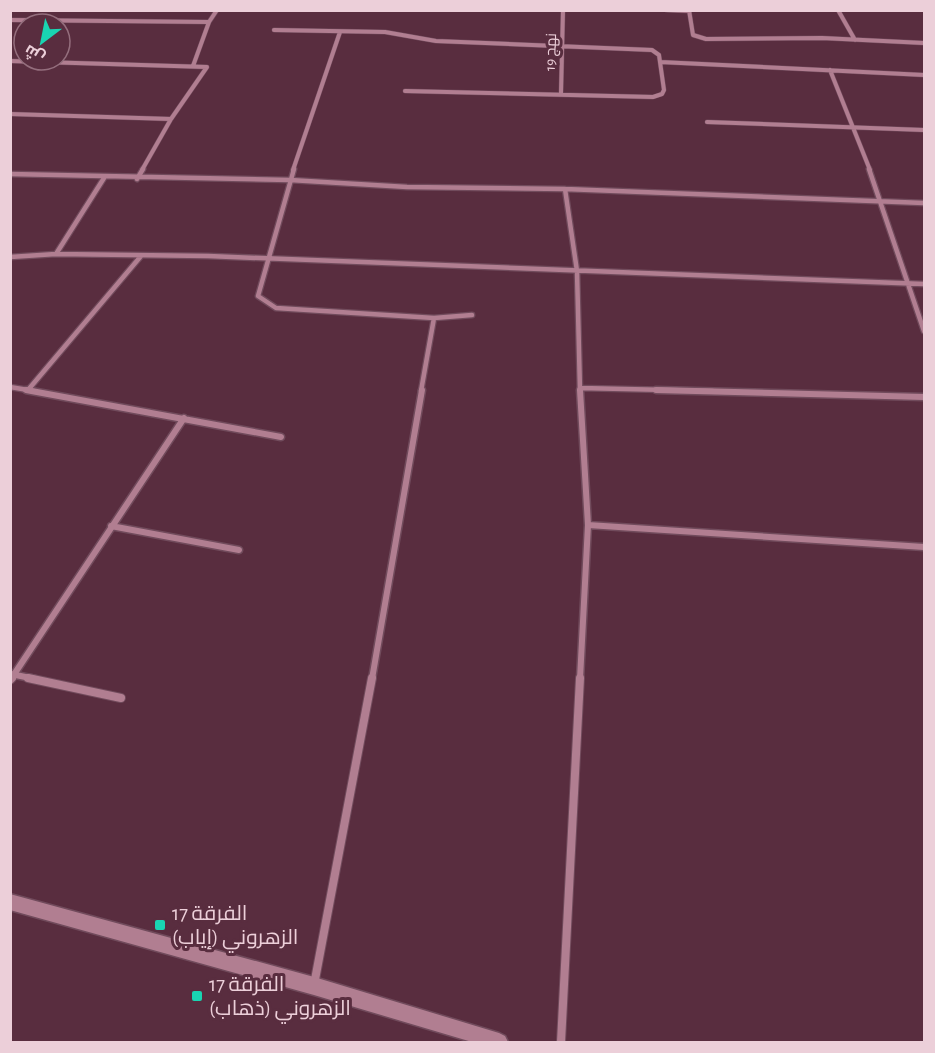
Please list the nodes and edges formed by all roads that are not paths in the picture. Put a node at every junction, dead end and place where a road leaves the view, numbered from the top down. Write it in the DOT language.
graph roads {
  1 [pos="217,10"];
  2 [pos="563,10"];
  3 [pos="666,10"];
  4 [pos="838,10"];
  5 [pos="689,11"];
  6 [pos="10,20"];
  7 [pos="209,22"];
  8 [pos="274,30"];
  9 [pos="340,32"];
  10 [pos="855,40"];
  11 [pos="924,43"];
  12 [pos="563,46"];
  13 [pos="10,62"];
  14 [pos="660,62"];
  15 [pos="193,66"];
  16 [pos="830,70"];
  17 [pos="924,75"];
  18 [pos="405,91"];
  19 [pos="561,93"];
  20 [pos="10,114"];
  21 [pos="171,119"];
  22 [pos="707,122"];
  23 [pos="855,128"];
  24 [pos="924,130"];
  25 [pos="10,174"];
  26 [pos="104,178"];
  27 [pos="137,178"];
  28 [pos="290,180"];
  29 [pos="566,189"];
  30 [pos="881,201"];
  31 [pos="924,203"];
  32 [pos="56,254"];
  33 [pos="141,256"];
  34 [pos="10,257"];
  35 [pos="267,258"];
  36 [pos="577,271"];
  37 [pos="906,283"];
  38 [pos="924,284"];
  39 [pos="472,315"];
  40 [pos="434,318"];
  41 [pos="924,331"];
  42 [pos="10,387"];
  43 [pos="580,388"];
  44 [pos="28,390"];
  45 [pos="924,397"];
  46 [pos="184,418"];
  47 [pos="281,437"];
  48 [pos="588,525"];
  49 [pos="111,526"];
  50 [pos="924,547"];
  51 [pos="239,549"];
  52 [pos="12,676"];
  53 [pos="122,698"];
  54 [pos="10,902"];
  55 [pos="314,986"];
  56 [pos="493,1042"];
  57 [pos="561,1042"];
  1 -- 7 [label="street"];
  2 -- 12 [label="street, نهج 19"];
  3 -- 5 [label="street"];
  4 -- 10 [label="street"];
  5 -- 10 [label="street"];
  6 -- 7 [label="street"];
  7 -- 15 [label="street"];
  8 -- 9 [label="street"];
  9 -- 12 [label="street"];
  9 -- 28 [label="street"];
  10 -- 11 [label="street"];
  12 -- 14 [label="street"];
  12 -- 19 [label="street, نهج 19"];
  13 -- 15 [label="street"];
  14 -- 16 [label="street"];
  14 -- 19 [label="street"];
  15 -- 21 [label="street"];
  16 -- 17 [label="street"];
  16 -- 23 [label="street"];
  18 -- 19 [label="street"];
  20 -- 21 [label="street"];
  21 -- 27 [label="street"];
  22 -- 23 [label="street"];
  23 -- 24 [label="street"];
  23 -- 30 [label="street"];
  25 -- 26 [label="street"];
  26 -- 27 [label="street"];
  26 -- 32 [label="street"];
  27 -- 28 [label="street"];
  28 -- 29 [label="street"];
  28 -- 35 [label="street"];
  29 -- 30 [label="street"];
  29 -- 36 [label="street"];
  30 -- 31 [label="street"];
  30 -- 37 [label="street"];
  32 -- 33 [label="street"];
  32 -- 34 [label="street"];
  33 -- 35 [label="street"];
  33 -- 44 [label="street"];
  35 -- 36 [label="street"];
  35 -- 40 [label="street"];
  36 -- 37 [label="street"];
  36 -- 43 [label="street"];
  37 -- 38 [label="street"];
  37 -- 41 [label="street"];
  39 -- 40 [label="street"];
  40 -- 55 [label="street"];
  42 -- 44 [label="street"];
  43 -- 45 [label="street"];
  43 -- 48 [label="street"];
  44 -- 46 [label="street"];
  46 -- 47 [label="street"];
  46 -- 49 [label="street"];
  48 -- 50 [label="street"];
  48 -- 57 [label="street"];
  49 -- 51 [label="street"];
  49 -- 52 [label="street"];
  52 -- 53 [label="street"];
  54 -- 55 [label="main road"];
  55 -- 56 [label="main road"];
}
